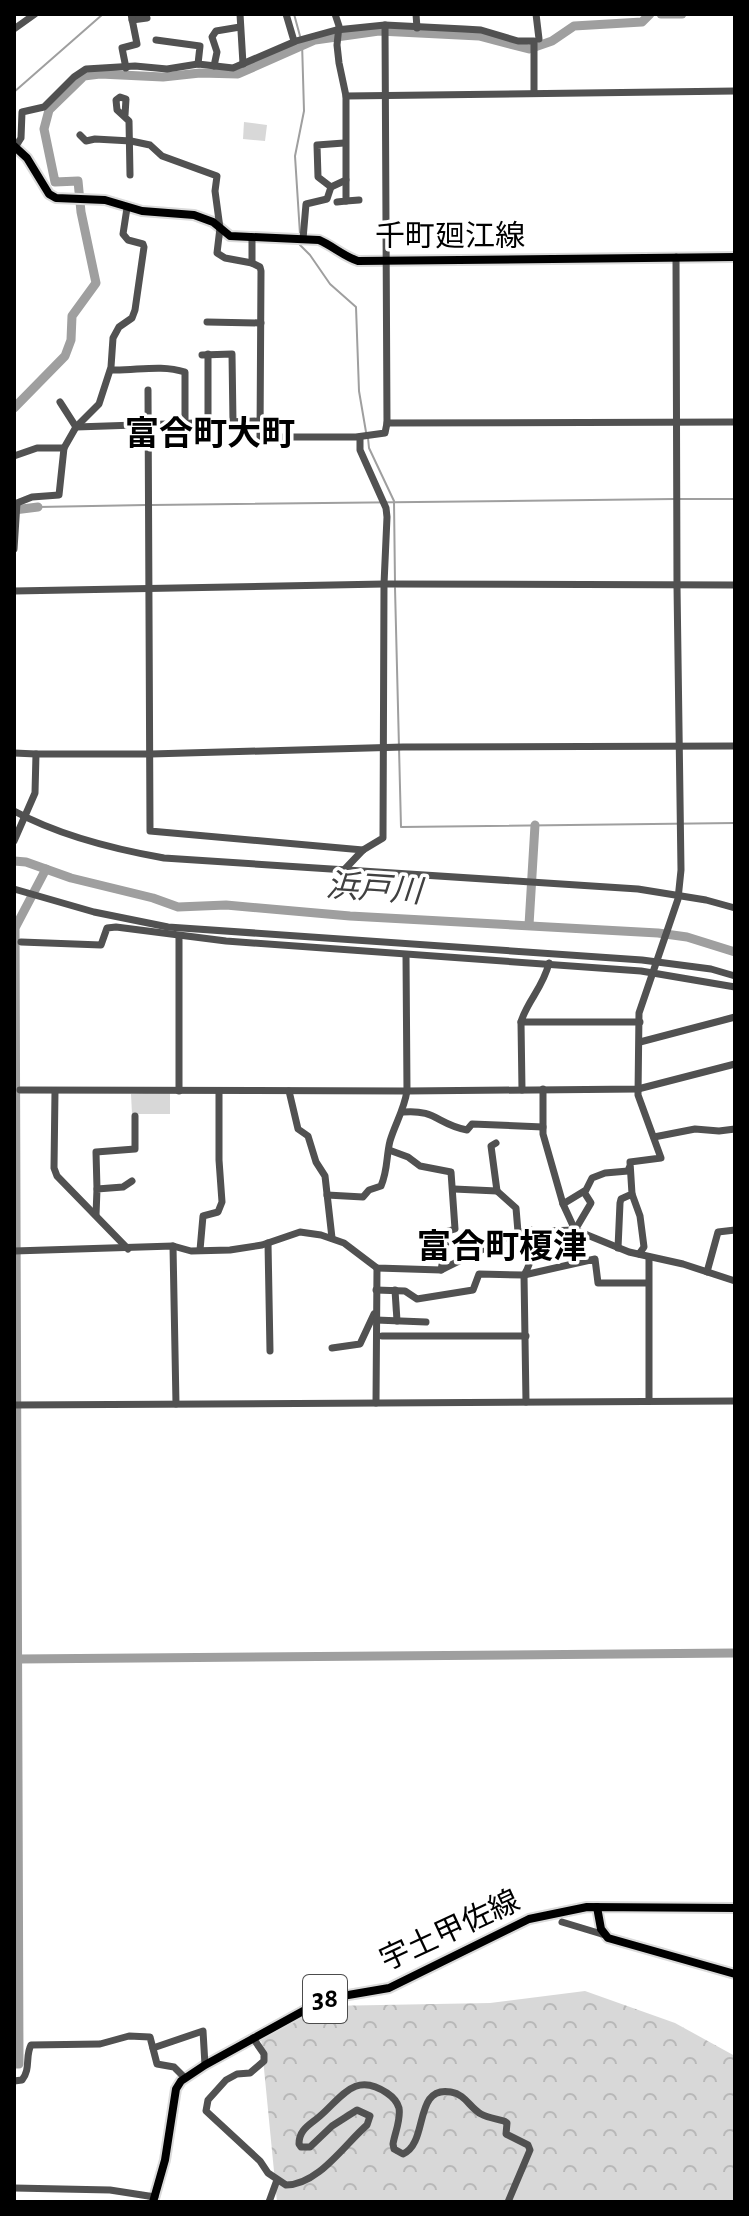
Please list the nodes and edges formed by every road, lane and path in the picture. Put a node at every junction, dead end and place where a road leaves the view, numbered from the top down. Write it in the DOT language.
graph roads {
  1 [pos="240,14"];
  2 [pos="286,14"];
  3 [pos="335,14"];
  4 [pos="416,14"];
  5 [pos="536,14"];
  6 [pos="34,15"];
  7 [pos="131,17"];
  8 [pos="147,18"];
  9 [pos="14,22"];
  10 [pos="240,27"];
  11 [pos="417,28"];
  12 [pos="14,29"];
  13 [pos="337,30"];
  14 [pos="385,30"];
  15 [pos="156,40"];
  16 [pos="536,40"];
  17 [pos="295,41"];
  18 [pos="198,64"];
  19 [pos="243,64"];
  20 [pos="214,66"];
  21 [pos="126,68"];
  22 [pos="735,91"];
  23 [pos="534,93"];
  24 [pos="386,94"];
  25 [pos="346,96"];
  26 [pos="125,115"];
  27 [pos="80,135"];
  28 [pos="131,141"];
  29 [pos="344,143"];
  30 [pos="15,146"];
  31 [pos="130,175"];
  32 [pos="346,180"];
  33 [pos="331,187"];
  34 [pos="359,200"];
  35 [pos="346,201"];
  36 [pos="337,202"];
  37 [pos="127,208"];
  38 [pos="220,228"];
  39 [pos="252,237"];
  40 [pos="303,239"];
  41 [pos="676,257"];
  42 [pos="735,257"];
  43 [pos="252,263"];
  44 [pos="386,263"];
  45 [pos="207,322"];
  46 [pos="261,323"];
  47 [pos="111,370"];
  48 [pos="148,390"];
  49 [pos="60,402"];
  50 [pos="259,421"];
  51 [pos="208,422"];
  52 [pos="233,422"];
  53 [pos="676,422"];
  54 [pos="735,422"];
  55 [pos="147,423"];
  56 [pos="185,423"];
  57 [pos="387,423"];
  58 [pos="76,427"];
  59 [pos="360,437"];
  60 [pos="64,448"];
  61 [pos="14,456"];
  62 [pos="14,549"];
  63 [pos="387,584"];
  64 [pos="735,585"];
  65 [pos="677,586"];
  66 [pos="149,590"];
  67 [pos="14,591"];
  68 [pos="679,746"];
  69 [pos="735,746"];
  70 [pos="386,748"];
  71 [pos="14,753"];
  72 [pos="36,754"];
  73 [pos="151,754"];
  74 [pos="14,811"];
  75 [pos="24,816"];
  76 [pos="14,841"];
  77 [pos="363,850"];
  78 [pos="343,871"];
  79 [pos="14,889"];
  80 [pos="679,895"];
  81 [pos="735,908"];
  82 [pos="179,937"];
  83 [pos="21,942"];
  84 [pos="406,955"];
  85 [pos="549,963"];
  86 [pos="658,963"];
  87 [pos="654,973"];
  88 [pos="735,976"];
  89 [pos="735,987"];
  90 [pos="735,1017"];
  91 [pos="521,1022"];
  92 [pos="640,1022"];
  93 [pos="640,1042"];
  94 [pos="735,1064"];
  95 [pos="543,1089"];
  96 [pos="638,1089"];
  97 [pos="20,1090"];
  98 [pos="522,1090"];
  99 [pos="55,1091"];
  100 [pos="179,1091"];
  101 [pos="219,1091"];
  102 [pos="289,1091"];
  103 [pos="407,1091"];
  104 [pos="403,1112"];
  105 [pos="135,1116"];
  106 [pos="543,1127"];
  107 [pos="735,1129"];
  108 [pos="654,1137"];
  109 [pos="496,1143"];
  110 [pos="389,1150"];
  111 [pos="630,1162"];
  112 [pos="132,1181"];
  113 [pos="97,1189"];
  114 [pos="454,1189"];
  115 [pos="497,1191"];
  116 [pos="584,1192"];
  117 [pos="632,1194"];
  118 [pos="327,1195"];
  119 [pos="563,1204"];
  120 [pos="96,1215"];
  121 [pos="531,1230"];
  122 [pos="575,1230"];
  123 [pos="735,1230"];
  124 [pos="518,1232"];
  125 [pos="332,1238"];
  126 [pos="268,1243"];
  127 [pos="173,1246"];
  128 [pos="618,1248"];
  129 [pos="128,1249"];
  130 [pos="200,1250"];
  131 [pos="18,1251"];
  132 [pos="639,1254"];
  133 [pos="649,1257"];
  134 [pos="377,1268"];
  135 [pos="441,1270"];
  136 [pos="707,1272"];
  137 [pos="524,1275"];
  138 [pos="735,1281"];
  139 [pos="648,1283"];
  140 [pos="376,1290"];
  141 [pos="395,1290"];
  142 [pos="376,1310"];
  143 [pos="376,1320"];
  144 [pos="397,1321"];
  145 [pos="426,1322"];
  146 [pos="382,1336"];
  147 [pos="526,1336"];
  148 [pos="332,1348"];
  149 [pos="270,1351"];
  150 [pos="649,1401"];
  151 [pos="735,1401"];
  152 [pos="526,1402"];
  153 [pos="376,1403"];
  154 [pos="176,1404"];
  155 [pos="18,1405"];
  156 [pos="597,1907"];
  157 [pos="735,1908"];
  158 [pos="562,1922"];
  159 [pos="605,1935"];
  160 [pos="735,1974"];
  161 [pos="253,2038"];
  162 [pos="153,2048"];
  163 [pos="205,2065"];
  164 [pos="185,2078"];
  165 [pos="14,2081"];
  166 [pos="277,2180"];
  167 [pos="14,2188"];
  168 [pos="154,2200"];
  169 [pos="269,2202"];
  170 [pos="508,2202"];
  1 -- 10 [label="street"];
  2 -- 17 [label="street"];
  3 -- 13 [label="street"];
  4 -- 11 [label="street"];
  5 -- 16 [label="street"];
  6 -- 9 [label="street"];
  6 -- 12 [label="street"];
  7 -- 8 [label="street"];
  7 -- 21 [label="street"];
  10 -- 19 [label="street"];
  10 -- 20 [label="street"];
  11 -- 14 [label="street"];
  11 -- 16 [label="street"];
  13 -- 14 [label="street"];
  13 -- 17 [label="street"];
  13 -- 25 [label="street"];
  14 -- 24 [label="street"];
  15 -- 18 [label="street"];
  16 -- 23 [label="street"];
  17 -- 19 [label="street"];
  18 -- 20 [label="street"];
  18 -- 21 [label="street"];
  19 -- 20 [label="street"];
  21 -- 30 [label="street"];
  22 -- 23 [label="street"];
  23 -- 24 [label="street"];
  24 -- 25 [label="street"];
  24 -- 44 [label="street"];
  25 -- 29 [label="street"];
  26 -- 28 [label="street"];
  27 -- 28 [label="street"];
  28 -- 31 [label="street"];
  28 -- 38 [label="street"];
  29 -- 32 [label="street"];
  29 -- 33 [label="street"];
  30 -- 37 [label="main road, 千町廻江線"];
  32 -- 33 [label="street"];
  32 -- 35 [label="street"];
  33 -- 40 [label="street"];
  34 -- 35 [label="street"];
  35 -- 36 [label="street"];
  37 -- 38 [label="main road, 千町廻江線"];
  37 -- 47 [label="street"];
  38 -- 39 [label="main road, 千町廻江線"];
  38 -- 43 [label="street"];
  39 -- 40 [label="main road, 千町廻江線"];
  39 -- 43 [label="street"];
  40 -- 44 [label="main road, 千町廻江線"];
  41 -- 42 [label="main road, 千町廻江線"];
  41 -- 44 [label="main road, 千町廻江線"];
  41 -- 53 [label="street"];
  43 -- 46 [label="street"];
  44 -- 57 [label="street"];
  45 -- 46 [label="street"];
  46 -- 50 [label="street"];
  47 -- 56 [label="street"];
  47 -- 58 [label="street"];
  48 -- 55 [label="street"];
  49 -- 58 [label="street"];
  50 -- 52 [label="street"];
  50 -- 59 [label="street"];
  51 -- 52 [label="street"];
  51 -- 52 [label="street"];
  51 -- 56 [label="street"];
  53 -- 54 [label="street"];
  53 -- 57 [label="street"];
  53 -- 65 [label="street"];
  55 -- 56 [label="street"];
  55 -- 58 [label="street"];
  55 -- 66 [label="street"];
  57 -- 59 [label="street"];
  58 -- 60 [label="street"];
  59 -- 63 [label="street"];
  60 -- 61 [label="street"];
  60 -- 62 [label="street"];
  63 -- 65 [label="street"];
  63 -- 66 [label="street"];
  63 -- 70 [label="street"];
  64 -- 65 [label="street"];
  65 -- 68 [label="street"];
  66 -- 67 [label="street"];
  66 -- 73 [label="street"];
  68 -- 69 [label="street"];
  68 -- 70 [label="street"];
  68 -- 80 [label="street"];
  70 -- 73 [label="street"];
  70 -- 77 [label="street"];
  71 -- 72 [label="street"];
  72 -- 73 [label="street"];
  72 -- 75 [label="street"];
  73 -- 77 [label="street"];
  74 -- 75 [label="street"];
  75 -- 76 [label="street"];
  75 -- 78 [label="street"];
  77 -- 78 [label="street"];
  78 -- 80 [label="street"];
  79 -- 86 [label="street"];
  80 -- 81 [label="street"];
  80 -- 86 [label="street"];
  82 -- 83 [label="street"];
  82 -- 84 [label="street"];
  82 -- 100 [label="street"];
  84 -- 85 [label="street"];
  84 -- 103 [label="street"];
  85 -- 87 [label="street"];
  85 -- 91 [label="street"];
  86 -- 87 [label="street"];
  86 -- 88 [label="street"];
  87 -- 89 [label="street"];
  87 -- 92 [label="street"];
  90 -- 93 [label="street"];
  91 -- 92 [label="street"];
  91 -- 98 [label="street"];
  92 -- 93 [label="street"];
  93 -- 96 [label="street"];
  94 -- 96 [label="street"];
  95 -- 96 [label="street"];
  95 -- 98 [label="street"];
  95 -- 106 [label="street"];
  96 -- 108 [label="street"];
  97 -- 99 [label="street"];
  98 -- 103 [label="street"];
  99 -- 100 [label="street"];
  99 -- 120 [label="street"];
  100 -- 101 [label="street"];
  101 -- 102 [label="street"];
  101 -- 130 [label="street"];
  102 -- 103 [label="street"];
  102 -- 118 [label="street"];
  103 -- 104 [label="street"];
  104 -- 106 [label="street"];
  104 -- 110 [label="street"];
  105 -- 113 [label="street"];
  106 -- 119 [label="street"];
  107 -- 108 [label="street"];
  108 -- 111 [label="street"];
  109 -- 115 [label="street"];
  110 -- 114 [label="street"];
  110 -- 118 [label="street"];
  111 -- 116 [label="street"];
  111 -- 117 [label="street"];
  112 -- 113 [label="street"];
  113 -- 120 [label="street"];
  114 -- 115 [label="street"];
  114 -- 135 [label="street"];
  115 -- 124 [label="street"];
  116 -- 119 [label="street"];
  116 -- 122 [label="street"];
  117 -- 128 [label="street"];
  117 -- 132 [label="street"];
  118 -- 125 [label="street"];
  119 -- 122 [label="street"];
  120 -- 129 [label="street"];
  121 -- 122 [label="street"];
  121 -- 124 [label="street"];
  121 -- 137 [label="street"];
  122 -- 128 [label="street"];
  123 -- 136 [label="street"];
  124 -- 135 [label="street"];
  125 -- 126 [label="street"];
  125 -- 134 [label="street"];
  126 -- 130 [label="street"];
  126 -- 149 [label="street"];
  127 -- 129 [label="street"];
  127 -- 130 [label="street"];
  127 -- 154 [label="street"];
  128 -- 132 [label="street"];
  129 -- 131 [label="street"];
  132 -- 133 [label="street"];
  133 -- 136 [label="street"];
  133 -- 139 [label="street"];
  134 -- 135 [label="street"];
  134 -- 140 [label="street"];
  136 -- 138 [label="street"];
  137 -- 139 [label="street"];
  137 -- 141 [label="street"];
  137 -- 147 [label="street"];
  139 -- 150 [label="street"];
  140 -- 141 [label="street"];
  140 -- 142 [label="street"];
  141 -- 144 [label="street"];
  142 -- 143 [label="street"];
  142 -- 148 [label="street"];
  143 -- 144 [label="street"];
  143 -- 153 [label="street"];
  144 -- 145 [label="street"];
  146 -- 147 [label="street"];
  147 -- 152 [label="street"];
  150 -- 151 [label="street"];
  150 -- 152 [label="street"];
  152 -- 153 [label="street"];
  153 -- 154 [label="street"];
  154 -- 155 [label="street"];
  156 -- 157 [label="main road, 宇土甲佐線 / 38"];
  156 -- 159 [label="main road"];
  156 -- 161 [label="main road, 宇土甲佐線 / 38"];
  158 -- 159 [label="street"];
  159 -- 160 [label="main road"];
  161 -- 163 [label="main road, 宇土甲佐線 / 38"];
  161 -- 166 [label="street"];
  162 -- 163 [label="street"];
  162 -- 164 [label="street"];
  162 -- 165 [label="street"];
  163 -- 164 [label="main road, 宇土甲佐線 / 38"];
  164 -- 168 [label="main road"];
  166 -- 169 [label="street"];
  166 -- 170 [label="street"];
  167 -- 168 [label="street"];
}
